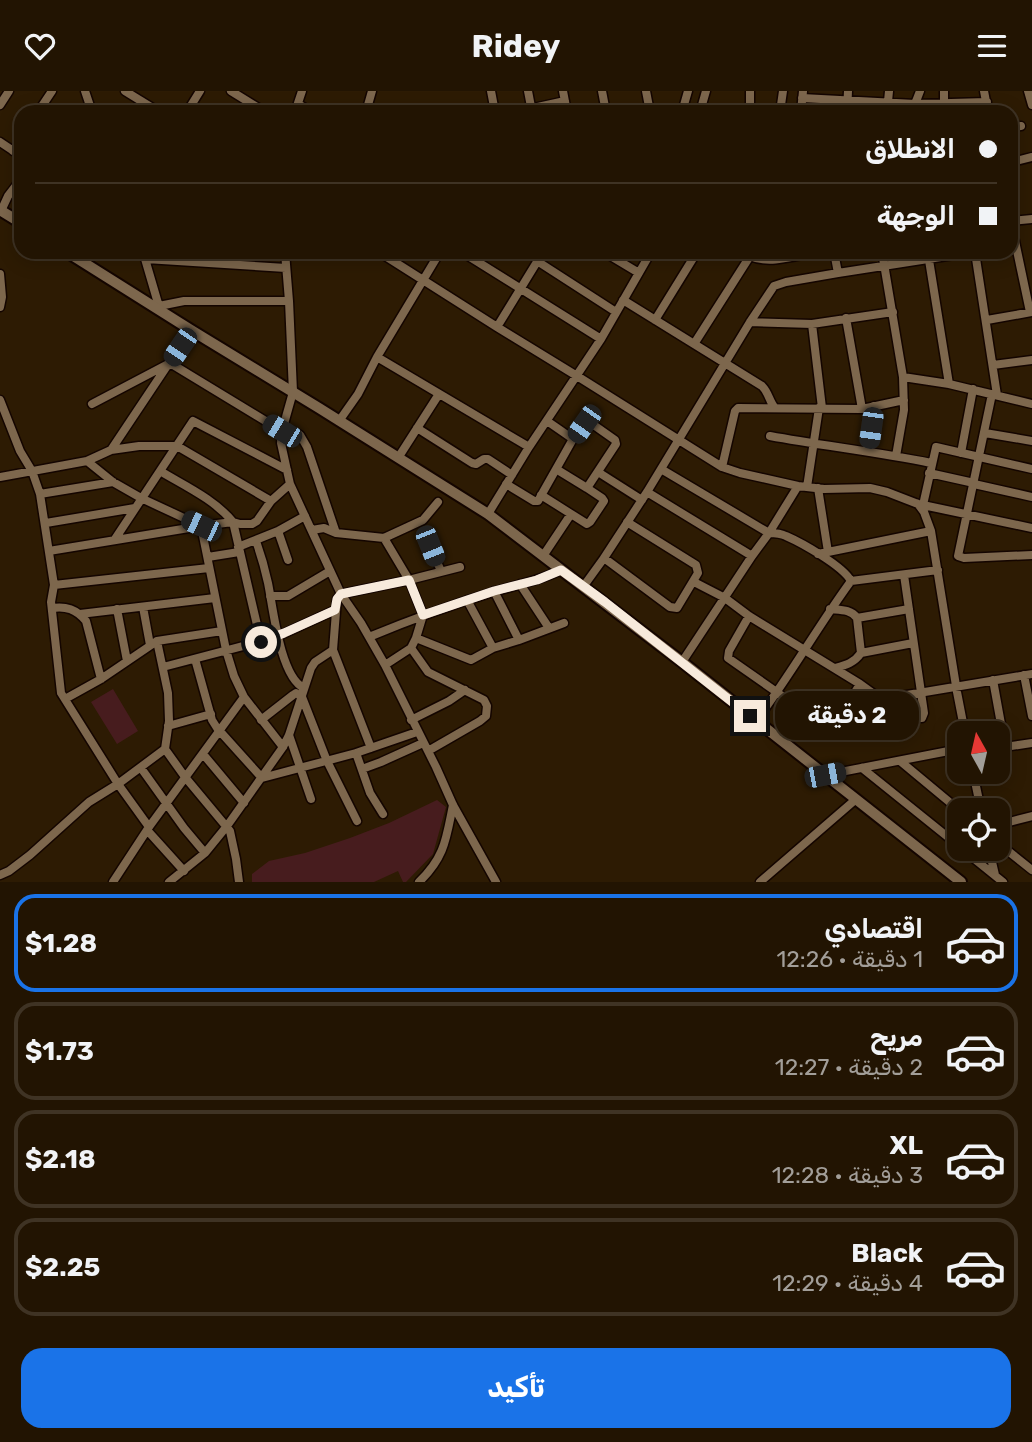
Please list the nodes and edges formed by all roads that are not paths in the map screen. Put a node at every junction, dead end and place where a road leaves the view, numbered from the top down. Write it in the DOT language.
graph roads {
  1 [pos="125,91"];
  2 [pos="231,91"];
  3 [pos="563,91"];
  4 [pos="848,91"];
  5 [pos="889,91"];
  6 [pos="984,91"];
  7 [pos="1028,91"];
  8 [pos="241,94"];
  9 [pos="803,95"];
  10 [pos="565,101"];
  11 [pos="848,101"];
  12 [pos="888,102"];
  13 [pos="987,102"];
  14 [pos="148,105"];
  15 [pos="256,105"];
  16 [pos="550,105"];
  17 [pos="566,105"];
  18 [pos="848,105"];
  19 [pos="888,105"];
  20 [pos="902,105"];
  21 [pos="966,105"];
  22 [pos="987,105"];
  23 [pos="1032,105"];
  24 [pos="1018,126"];
  25 [pos="1021,126"];
  26 [pos="14,188"];
  27 [pos="0,211"];
  28 [pos="1018,254"];
  29 [pos="78,259"];
  30 [pos="145,259"];
  31 [pos="188,259"];
  32 [pos="285,259"];
  33 [pos="390,259"];
  34 [pos="436,259"];
  35 [pos="473,259"];
  36 [pos="538,259"];
  37 [pos="545,259"];
  38 [pos="616,259"];
  39 [pos="647,259"];
  40 [pos="692,259"];
  41 [pos="747,259"];
  42 [pos="835,259"];
  43 [pos="883,259"];
  44 [pos="935,259"];
  45 [pos="975,259"];
  46 [pos="929,260"];
  47 [pos="884,267"];
  48 [pos="286,268"];
  49 [pos="639,272"];
  50 [pos="838,273"];
  51 [pos="0,274"];
  52 [pos="423,281"];
  53 [pos="1,284"];
  54 [pos="519,289"];
  55 [pos="623,300"];
  56 [pos="289,301"];
  57 [pos="0,307"];
  58 [pos="159,308"];
  59 [pos="616,312"];
  60 [pos="893,312"];
  61 [pos="1031,312"];
  62 [pos="846,318"];
  63 [pos="655,320"];
  64 [pos="987,320"];
  65 [pos="750,322"];
  66 [pos="812,324"];
  67 [pos="496,327"];
  68 [pos="191,330"];
  69 [pos="601,339"];
  70 [pos="694,344"];
  71 [pos="377,357"];
  72 [pos="1032,360"];
  73 [pos="170,363"];
  74 [pos="725,364"];
  75 [pos="993,365"];
  76 [pos="577,376"];
  77 [pos="903,377"];
  78 [pos="949,384"];
  79 [pos="973,389"];
  80 [pos="293,392"];
  81 [pos="439,394"];
  82 [pos="995,395"];
  83 [pos="0,400"];
  84 [pos="904,400"];
  85 [pos="92,404"];
  86 [pos="1032,404"];
  87 [pos="874,406"];
  88 [pos="775,408"];
  89 [pos="820,408"];
  90 [pos="862,409"];
  91 [pos="3,420"];
  92 [pos="339,421"];
  93 [pos="547,421"];
  94 [pos="417,428"];
  95 [pos="282,429"];
  96 [pos="985,433"];
  97 [pos="770,436"];
  98 [pos="573,439"];
  99 [pos="679,440"];
  100 [pos="1032,441"];
  101 [pos="814,444"];
  102 [pos="177,446"];
  103 [pos="529,447"];
  104 [pos="111,450"];
  105 [pos="868,451"];
  106 [pos="961,453"];
  107 [pos="896,456"];
  108 [pos="980,457"];
  109 [pos="398,458"];
  110 [pos="87,461"];
  111 [pos="932,463"];
  112 [pos="722,467"];
  113 [pos="556,469"];
  114 [pos="661,469"];
  115 [pos="1032,469"];
  116 [pos="287,470"];
  117 [pos="32,471"];
  118 [pos="160,471"];
  119 [pos="598,472"];
  120 [pos="929,473"];
  121 [pos="512,475"];
  122 [pos="0,477"];
  123 [pos="113,482"];
  124 [pos="290,484"];
  125 [pos="506,484"];
  126 [pos="974,484"];
  127 [pos="803,486"];
  128 [pos="587,488"];
  129 [pos="818,488"];
  130 [pos="40,494"];
  131 [pos="541,495"];
  132 [pos="644,496"];
  133 [pos="1032,497"];
  134 [pos="141,498"];
  135 [pos="271,501"];
  136 [pos="438,502"];
  137 [pos="921,505"];
  138 [pos="135,508"];
  139 [pos="488,514"];
  140 [pos="571,514"];
  141 [pos="968,514"];
  142 [pos="305,516"];
  143 [pos="233,522"];
  144 [pos="627,522"];
  145 [pos="46,523"];
  146 [pos="201,526"];
  147 [pos="1032,528"];
  148 [pos="312,530"];
  149 [pos="278,531"];
  150 [pos="931,531"];
  151 [pos="336,533"];
  152 [pos="769,533"];
  153 [pos="384,538"];
  154 [pos="115,539"];
  155 [pos="256,541"];
  156 [pos="430,546"];
  157 [pos="239,550"];
  158 [pos="49,551"];
  159 [pos="828,552"];
  160 [pos="818,554"];
  161 [pos="1032,555"];
  162 [pos="752,556"];
  163 [pos="208,557"];
  164 [pos="543,557"];
  165 [pos="604,558"];
  166 [pos="288,559"];
  167 [pos="460,567"];
  168 [pos="209,568"];
  169 [pos="561,570"];
  170 [pos="938,570"];
  171 [pos="330,571"];
  172 [pos="441,571"];
  173 [pos="904,575"];
  174 [pos="409,580"];
  175 [pos="851,581"];
  176 [pos="694,582"];
  177 [pos="520,584"];
  178 [pos="54,586"];
  179 [pos="583,587"];
  180 [pos="494,591"];
  181 [pos="341,594"];
  182 [pos="270,596"];
  183 [pos="215,598"];
  184 [pos="725,599"];
  185 [pos="467,600"];
  186 [pos="143,607"];
  187 [pos="52,608"];
  188 [pos="830,609"];
  189 [pos="909,609"];
  190 [pos="117,610"];
  191 [pos="335,610"];
  192 [pos="80,614"];
  193 [pos="423,615"];
  194 [pos="749,616"];
  195 [pos="857,618"];
  196 [pos="564,623"];
  197 [pos="549,628"];
  198 [pos="222,631"];
  199 [pos="277,636"];
  200 [pos="369,637"];
  201 [pos="416,638"];
  202 [pos="519,640"];
  203 [pos="261,642"];
  204 [pos="154,643"];
  205 [pos="913,643"];
  206 [pos="411,648"];
  207 [pos="493,648"];
  208 [pos="226,650"];
  209 [pos="333,650"];
  210 [pos="804,650"];
  211 [pos="861,653"];
  212 [pos="195,659"];
  213 [pos="127,661"];
  214 [pos="682,662"];
  215 [pos="385,665"];
  216 [pos="163,667"];
  217 [pos="835,668"];
  218 [pos="1028,674"];
  219 [pos="101,680"];
  220 [pos="993,680"];
  221 [pos="860,684"];
  222 [pos="956,687"];
  223 [pos="465,690"];
  224 [pos="303,692"];
  225 [pos="920,692"];
  226 [pos="778,693"];
  227 [pos="244,697"];
  228 [pos="65,699"];
  229 [pos="211,714"];
  230 [pos="1032,716"];
  231 [pos="261,719"];
  232 [pos="411,720"];
  233 [pos="757,721"];
  234 [pos="963,721"];
  235 [pos="998,721"];
  236 [pos="168,726"];
  237 [pos="220,731"];
  238 [pos="417,732"];
  239 [pos="830,733"];
  240 [pos="289,735"];
  241 [pos="1032,743"];
  242 [pos="1010,746"];
  243 [pos="283,747"];
  244 [pos="426,747"];
  245 [pos="371,748"];
  246 [pos="165,749"];
  247 [pos="947,751"];
  248 [pos="356,753"];
  249 [pos="203,754"];
  250 [pos="327,761"];
  251 [pos="900,761"];
  252 [pos="141,768"];
  253 [pos="862,768"];
  254 [pos="301,769"];
  255 [pos="362,769"];
  256 [pos="825,775"];
  257 [pos="185,777"];
  258 [pos="262,778"];
  259 [pos="118,784"];
  260 [pos="311,799"];
  261 [pos="855,800"];
  262 [pos="947,800"];
  263 [pos="166,803"];
  264 [pos="243,803"];
  265 [pos="453,805"];
  266 [pos="383,814"];
  267 [pos="1032,816"];
  268 [pos="357,821"];
  269 [pos="1010,822"];
  270 [pos="227,826"];
  271 [pos="148,829"];
  272 [pos="947,837"];
  273 [pos="1010,852"];
  274 [pos="205,853"];
  275 [pos="977,861"];
  276 [pos="992,861"];
  277 [pos="1032,870"];
  278 [pos="184,871"];
  279 [pos="0,875"];
  280 [pos="995,875"];
  281 [pos="235,881"];
  282 [pos="113,882"];
  283 [pos="169,882"];
  284 [pos="419,882"];
  285 [pos="496,882"];
  286 [pos="760,882"];
  287 [pos="961,882"];
  288 [pos="1003,882"];
  1 -- 14 [label="street"];
  2 -- 8 [label="street"];
  3 -- 10 [label="street"];
  4 -- 11 [label="street"];
  5 -- 12 [label="street"];
  6 -- 13 [label="street"];
  7 -- 23 [label="street"];
  8 -- 15 [label="street"];
  9 -- 11 [label="street"];
  10 -- 16 [label="street"];
  10 -- 17 [label="street"];
  11 -- 12 [label="street"];
  11 -- 18 [label="street"];
  12 -- 19 [label="street"];
  12 -- 20 [label="street"];
  13 -- 21 [label="street"];
  13 -- 22 [label="street"];
  24 -- 25 [label="street"];
  26 -- 27 [label="street"];
  28 -- 61 [label="street"];
  29 -- 58 [label="main road"];
  30 -- 58 [label="street"];
  31 -- 48 [label="street"];
  32 -- 48 [label="street"];
  33 -- 52 [label="street"];
  34 -- 52 [label="street"];
  35 -- 54 [label="street"];
  36 -- 54 [label="street"];
  37 -- 59 [label="street"];
  38 -- 49 [label="street"];
  39 -- 49 [label="street"];
  40 -- 63 [label="street"];
  41 -- 70 [label="street"];
  42 -- 50 [label="street"];
  43 -- 47 [label="street"];
  44 -- 46 [label="street"];
  45 -- 64 [label="street"];
  46 -- 47 [label="street"];
  46 -- 78 [label="street"];
  47 -- 50 [label="street"];
  47 -- 60 [label="street"];
  48 -- 56 [label="street"];
  49 -- 55 [label="street"];
  50 -- 65 [label="street"];
  51 -- 53 [label="street"];
  52 -- 67 [label="street"];
  52 -- 71 [label="street"];
  53 -- 57 [label="street"];
  54 -- 67 [label="street"];
  54 -- 69 [label="street"];
  55 -- 59 [label="street"];
  55 -- 63 [label="street"];
  56 -- 58 [label="street"];
  56 -- 80 [label="street"];
  58 -- 68 [label="main road"];
  59 -- 69 [label="street"];
  60 -- 62 [label="street"];
  60 -- 77 [label="street"];
  61 -- 64 [label="street"];
  62 -- 66 [label="street"];
  62 -- 90 [label="street"];
  63 -- 70 [label="street"];
  64 -- 75 [label="street"];
  65 -- 66 [label="street"];
  65 -- 74 [label="street"];
  66 -- 89 [label="street"];
  67 -- 76 [label="street"];
  68 -- 73 [label="street"];
  68 -- 80 [label="main road"];
  69 -- 76 [label="street"];
  70 -- 74 [label="street"];
  71 -- 81 [label="street"];
  71 -- 92 [label="street"];
  72 -- 75 [label="street"];
  73 -- 85 [label="street"];
  73 -- 95 [label="street"];
  73 -- 104 [label="street"];
  74 -- 88 [label="street"];
  74 -- 99 [label="street"];
  75 -- 82 [label="street"];
  76 -- 93 [label="street"];
  76 -- 99 [label="street"];
  77 -- 78 [label="street"];
  77 -- 84 [label="street"];
  78 -- 79 [label="street"];
  79 -- 82 [label="street"];
  79 -- 106 [label="street"];
  80 -- 92 [label="main road"];
  80 -- 95 [label="street"];
  81 -- 94 [label="street"];
  81 -- 103 [label="street"];
  82 -- 86 [label="street"];
  82 -- 96 [label="street"];
  83 -- 91 [label="street"];
  84 -- 87 [label="street"];
  84 -- 107 [label="street"];
  87 -- 90 [label="street"];
  87 -- 105 [label="street"];
  88 -- 89 [label="street"];
  88 -- 112 [label="street"];
  89 -- 90 [label="street"];
  89 -- 101 [label="street"];
  91 -- 117 [label="street"];
  92 -- 109 [label="main road"];
  93 -- 98 [label="street"];
  93 -- 103 [label="street"];
  94 -- 109 [label="street"];
  94 -- 121 [label="street"];
  95 -- 116 [label="street"];
  95 -- 151 [label="street"];
  96 -- 100 [label="street"];
  96 -- 108 [label="street"];
  97 -- 101 [label="street"];
  98 -- 113 [label="street"];
  98 -- 119 [label="street"];
  99 -- 112 [label="street"];
  99 -- 114 [label="street"];
  101 -- 105 [label="street"];
  101 -- 127 [label="street"];
  102 -- 104 [label="street"];
  102 -- 116 [label="street"];
  102 -- 118 [label="street"];
  102 -- 135 [label="street"];
  103 -- 121 [label="street"];
  104 -- 110 [label="street"];
  105 -- 107 [label="street"];
  106 -- 108 [label="street"];
  106 -- 111 [label="street"];
  107 -- 111 [label="street"];
  108 -- 115 [label="street"];
  108 -- 126 [label="street"];
  109 -- 139 [label="main road"];
  110 -- 117 [label="street"];
  110 -- 123 [label="street"];
  111 -- 120 [label="street"];
  112 -- 127 [label="street"];
  113 -- 128 [label="street"];
  113 -- 131 [label="street"];
  114 -- 132 [label="street"];
  114 -- 152 [label="street"];
  116 -- 124 [label="street"];
  117 -- 122 [label="street"];
  117 -- 130 [label="street"];
  118 -- 134 [label="street"];
  118 -- 143 [label="street"];
  119 -- 128 [label="street"];
  119 -- 132 [label="street"];
  120 -- 126 [label="street"];
  120 -- 137 [label="street"];
  121 -- 125 [label="street"];
  123 -- 130 [label="street"];
  123 -- 134 [label="street"];
  124 -- 135 [label="street"];
  124 -- 142 [label="street"];
  125 -- 131 [label="street"];
  125 -- 139 [label="street"];
  126 -- 133 [label="street"];
  126 -- 141 [label="street"];
  127 -- 129 [label="street"];
  127 -- 152 [label="street"];
  128 -- 140 [label="street"];
  129 -- 137 [label="street"];
  129 -- 159 [label="street"];
  130 -- 145 [label="street"];
  131 -- 140 [label="street"];
  132 -- 144 [label="street"];
  132 -- 162 [label="street"];
  134 -- 138 [label="street"];
  134 -- 146 [label="street"];
  135 -- 143 [label="street"];
  136 -- 153 [label="street"];
  137 -- 141 [label="street"];
  137 -- 150 [label="street"];
  138 -- 145 [label="street"];
  138 -- 154 [label="street"];
  139 -- 164 [label="main road"];
  140 -- 164 [label="street"];
  141 -- 147 [label="street"];
  141 -- 161 [label="street"];
  142 -- 148 [label="street"];
  142 -- 149 [label="street"];
  143 -- 146 [label="street"];
  143 -- 157 [label="street"];
  144 -- 165 [label="street"];
  144 -- 176 [label="street"];
  145 -- 158 [label="street"];
  146 -- 154 [label="street"];
  146 -- 163 [label="street"];
  148 -- 151 [label="street"];
  148 -- 171 [label="street"];
  149 -- 155 [label="street"];
  149 -- 166 [label="street"];
  150 -- 159 [label="street"];
  150 -- 170 [label="street"];
  151 -- 153 [label="street"];
  152 -- 160 [label="street"];
  152 -- 162 [label="street"];
  153 -- 174 [label="street"];
  154 -- 158 [label="street"];
  155 -- 157 [label="street"];
  155 -- 182 [label="street"];
  156 -- 172 [label="street"];
  157 -- 163 [label="street"];
  157 -- 203 [label="street"];
  158 -- 178 [label="street"];
  159 -- 160 [label="street"];
  160 -- 175 [label="street"];
  162 -- 184 [label="street"];
  163 -- 168 [label="street"];
  164 -- 169 [label="main road"];
  165 -- 176 [label="street"];
  165 -- 179 [label="street"];
  167 -- 172 [label="street"];
  168 -- 178 [label="street"];
  168 -- 183 [label="street"];
  169 -- 177 [label="street"];
  169 -- 179 [label="main road"];
  170 -- 173 [label="street"];
  170 -- 222 [label="street"];
  171 -- 181 [label="street"];
  171 -- 182 [label="street"];
  172 -- 174 [label="street"];
  173 -- 175 [label="street"];
  173 -- 189 [label="street"];
  174 -- 181 [label="street"];
  174 -- 193 [label="street"];
  175 -- 188 [label="street"];
  176 -- 184 [label="street"];
  177 -- 180 [label="street"];
  177 -- 197 [label="street"];
  178 -- 187 [label="street"];
  179 -- 214 [label="main road"];
  180 -- 185 [label="street"];
  180 -- 202 [label="street"];
  181 -- 191 [label="street"];
  181 -- 200 [label="street"];
  182 -- 199 [label="street"];
  183 -- 186 [label="street"];
  183 -- 198 [label="street"];
  184 -- 194 [label="street"];
  184 -- 214 [label="street"];
  185 -- 193 [label="street"];
  185 -- 207 [label="street"];
  186 -- 190 [label="street"];
  186 -- 204 [label="street"];
  187 -- 192 [label="street"];
  187 -- 228 [label="street"];
  188 -- 195 [label="street"];
  188 -- 210 [label="street"];
  189 -- 195 [label="street"];
  189 -- 205 [label="street"];
  190 -- 192 [label="street"];
  190 -- 213 [label="street"];
  191 -- 199 [label="street"];
  191 -- 209 [label="street"];
  192 -- 219 [label="street"];
  193 -- 200 [label="street"];
  193 -- 201 [label="street"];
  194 -- 210 [label="street"];
  194 -- 226 [label="street"];
  195 -- 211 [label="street"];
  196 -- 197 [label="street"];
  197 -- 202 [label="street"];
  198 -- 204 [label="street"];
  198 -- 208 [label="street"];
  199 -- 203 [label="street"];
  199 -- 224 [label="street"];
  200 -- 215 [label="street"];
  201 -- 206 [label="street"];
  201 -- 207 [label="street"];
  202 -- 207 [label="street"];
  203 -- 208 [label="street"];
  204 -- 213 [label="street"];
  204 -- 216 [label="street"];
  205 -- 211 [label="street"];
  205 -- 225 [label="street"];
  206 -- 215 [label="street"];
  206 -- 223 [label="street"];
  208 -- 212 [label="street"];
  208 -- 227 [label="street"];
  209 -- 224 [label="street"];
  209 -- 245 [label="street"];
  210 -- 217 [label="street"];
  210 -- 226 [label="street"];
  211 -- 217 [label="street"];
  212 -- 216 [label="street"];
  212 -- 229 [label="street"];
  213 -- 219 [label="street"];
  214 -- 233 [label="main road"];
  215 -- 232 [label="street"];
  216 -- 236 [label="street"];
  217 -- 221 [label="street"];
  218 -- 220 [label="street"];
  218 -- 230 [label="street"];
  219 -- 228 [label="street"];
  220 -- 222 [label="street"];
  220 -- 235 [label="street"];
  221 -- 225 [label="street"];
  221 -- 239 [label="street"];
  222 -- 225 [label="street"];
  222 -- 234 [label="street"];
  223 -- 232 [label="street"];
  223 -- 244 [label="street"];
  224 -- 231 [label="street"];
  224 -- 240 [label="street"];
  224 -- 250 [label="street"];
  225 -- 239 [label="street"];
  226 -- 233 [label="street"];
  226 -- 239 [label="street"];
  227 -- 231 [label="street"];
  227 -- 237 [label="street"];
  228 -- 259 [label="street"];
  229 -- 236 [label="street"];
  229 -- 237 [label="street"];
  231 -- 243 [label="street"];
  232 -- 238 [label="street"];
  233 -- 256 [label="main road"];
  236 -- 246 [label="street"];
  237 -- 249 [label="street"];
  237 -- 258 [label="street"];
  238 -- 244 [label="street"];
  238 -- 245 [label="street"];
  240 -- 243 [label="street"];
  240 -- 254 [label="street"];
  241 -- 242 [label="street"];
  243 -- 258 [label="street"];
  244 -- 255 [label="street"];
  244 -- 265 [label="street"];
  245 -- 248 [label="street"];
  246 -- 252 [label="street"];
  246 -- 257 [label="street"];
  247 -- 251 [label="street"];
  248 -- 250 [label="street"];
  248 -- 255 [label="street"];
  249 -- 257 [label="street"];
  249 -- 264 [label="street"];
  250 -- 254 [label="street"];
  250 -- 268 [label="street"];
  251 -- 253 [label="street"];
  251 -- 262 [label="street"];
  252 -- 259 [label="street"];
  252 -- 263 [label="street"];
  253 -- 256 [label="street"];
  253 -- 272 [label="street"];
  254 -- 258 [label="street"];
  254 -- 260 [label="street"];
  255 -- 266 [label="street"];
  256 -- 261 [label="main road"];
  257 -- 263 [label="street"];
  257 -- 270 [label="street"];
  258 -- 264 [label="street"];
  259 -- 271 [label="street"];
  259 -- 279 [label="street"];
  261 -- 286 [label="street"];
  261 -- 287 [label="main road"];
  263 -- 271 [label="street"];
  263 -- 274 [label="street"];
  264 -- 270 [label="street"];
  265 -- 284 [label="street"];
  265 -- 285 [label="street"];
  267 -- 269 [label="street"];
  270 -- 274 [label="street"];
  270 -- 281 [label="street"];
  271 -- 278 [label="street"];
  271 -- 282 [label="street"];
  273 -- 277 [label="street"];
  274 -- 278 [label="street"];
  275 -- 280 [label="street"];
  276 -- 280 [label="street"];
  278 -- 283 [label="street"];
  280 -- 288 [label="street"];
}
